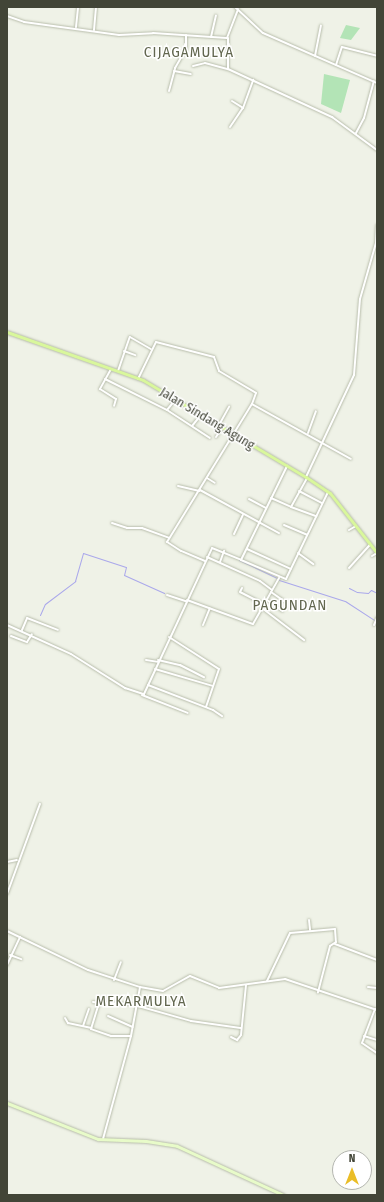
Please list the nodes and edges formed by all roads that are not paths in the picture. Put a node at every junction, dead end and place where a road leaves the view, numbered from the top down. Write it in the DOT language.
graph roads {
  1 [pos="78,7"];
  2 [pos="96,7"];
  3 [pos="235,7"];
  4 [pos="238,9"];
  5 [pos="7,16"];
  6 [pos="216,16"];
  7 [pos="321,26"];
  8 [pos="76,27"];
  9 [pos="94,30"];
  10 [pos="186,35"];
  11 [pos="211,37"];
  12 [pos="228,38"];
  13 [pos="315,56"];
  14 [pos="377,56"];
  15 [pos="336,65"];
  16 [pos="193,66"];
  17 [pos="228,69"];
  18 [pos="174,71"];
  19 [pos="191,74"];
  20 [pos="253,80"];
  21 [pos="376,82"];
  22 [pos="169,91"];
  23 [pos="232,101"];
  24 [pos="243,108"];
  25 [pos="230,127"];
  26 [pos="356,133"];
  27 [pos="377,150"];
  28 [pos="377,225"];
  29 [pos="7,332"];
  30 [pos="151,349"];
  31 [pos="124,351"];
  32 [pos="135,355"];
  33 [pos="111,369"];
  34 [pos="118,371"];
  35 [pos="105,378"];
  36 [pos="138,379"];
  37 [pos="175,400"];
  38 [pos="252,404"];
  39 [pos="114,406"];
  40 [pos="229,407"];
  41 [pos="167,410"];
  42 [pos="316,411"];
  43 [pos="200,415"];
  44 [pos="192,426"];
  45 [pos="221,427"];
  46 [pos="308,433"];
  47 [pos="234,435"];
  48 [pos="216,437"];
  49 [pos="210,438"];
  50 [pos="324,442"];
  51 [pos="351,459"];
  52 [pos="287,466"];
  53 [pos="306,477"];
  54 [pos="207,478"];
  55 [pos="216,483"];
  56 [pos="178,486"];
  57 [pos="199,491"];
  58 [pos="299,491"];
  59 [pos="328,491"];
  60 [pos="271,497"];
  61 [pos="249,499"];
  62 [pos="322,503"];
  63 [pos="291,507"];
  64 [pos="266,508"];
  65 [pos="243,515"];
  66 [pos="316,516"];
  67 [pos="112,523"];
  68 [pos="259,523"];
  69 [pos="284,525"];
  70 [pos="357,526"];
  71 [pos="349,530"];
  72 [pos="279,533"];
  73 [pos="234,534"];
  74 [pos="307,535"];
  75 [pos="169,538"];
  76 [pos="371,544"];
  77 [pos="246,548"];
  78 [pos="223,553"];
  79 [pos="298,553"];
  80 [pos="377,553"];
  81 [pos="372,556"];
  82 [pos="207,557"];
  83 [pos="241,560"];
  84 [pos="205,561"];
  85 [pos="220,562"];
  86 [pos="313,564"];
  87 [pos="349,568"];
  88 [pos="291,569"];
  89 [pos="279,578"];
  90 [pos="242,588"];
  91 [pos="272,591"];
  92 [pos="167,595"];
  93 [pos="187,600"];
  94 [pos="267,600"];
  95 [pos="284,601"];
  96 [pos="264,604"];
  97 [pos="210,608"];
  98 [pos="262,608"];
  99 [pos="283,611"];
  100 [pos="377,618"];
  101 [pos="7,624"];
  102 [pos="203,625"];
  103 [pos="374,625"];
  104 [pos="22,630"];
  105 [pos="58,630"];
  106 [pos="32,634"];
  107 [pos="11,636"];
  108 [pos="170,637"];
  109 [pos="304,640"];
  110 [pos="146,660"];
  111 [pos="158,661"];
  112 [pos="155,669"];
  113 [pos="204,677"];
  114 [pos="148,685"];
  115 [pos="213,686"];
  116 [pos="142,695"];
  117 [pos="206,707"];
  118 [pos="188,713"];
  119 [pos="222,716"];
  120 [pos="40,804"];
  121 [pos="18,860"];
  122 [pos="7,862"];
  123 [pos="7,894"];
  124 [pos="309,920"];
  125 [pos="310,930"];
  126 [pos="7,931"];
  127 [pos="20,937"];
  128 [pos="335,944"];
  129 [pos="10,955"];
  130 [pos="21,959"];
  131 [pos="377,960"];
  132 [pos="121,962"];
  133 [pos="7,965"];
  134 [pos="114,980"];
  135 [pos="267,982"];
  136 [pos="246,985"];
  137 [pos="140,987"];
  138 [pos="368,987"];
  139 [pos="377,988"];
  140 [pos="318,992"];
  141 [pos="93,1002"];
  142 [pos="99,1003"];
  143 [pos="137,1007"];
  144 [pos="89,1010"];
  145 [pos="376,1010"];
  146 [pos="108,1016"];
  147 [pos="65,1018"];
  148 [pos="83,1026"];
  149 [pos="133,1027"];
  150 [pos="91,1028"];
  151 [pos="241,1028"];
  152 [pos="131,1036"];
  153 [pos="364,1036"];
  154 [pos="231,1037"];
  155 [pos="377,1040"];
  156 [pos="377,1053"];
  157 [pos="7,1103"];
  158 [pos="102,1140"];
  159 [pos="282,1195"];
  1 -- 8 [label="street"];
  2 -- 9 [label="street"];
  3 -- 4 [label="street"];
  4 -- 12 [label="street"];
  4 -- 13 [label="street"];
  5 -- 8 [label="street"];
  6 -- 11 [label="street"];
  7 -- 13 [label="street"];
  8 -- 9 [label="street"];
  9 -- 10 [label="street"];
  10 -- 11 [label="street"];
  10 -- 18 [label="street"];
  11 -- 12 [label="street"];
  12 -- 17 [label="street"];
  13 -- 15 [label="street"];
  14 -- 15 [label="street"];
  15 -- 21 [label="street"];
  16 -- 17 [label="street"];
  17 -- 20 [label="street"];
  18 -- 19 [label="street"];
  18 -- 22 [label="street"];
  20 -- 24 [label="street"];
  20 -- 26 [label="street"];
  21 -- 26 [label="street"];
  23 -- 24 [label="street"];
  24 -- 25 [label="street"];
  26 -- 27 [label="street"];
  28 -- 50 [label="street"];
  29 -- 33 [label="main road, Jalan Sindang Agung"];
  30 -- 31 [label="street"];
  30 -- 36 [label="street"];
  30 -- 38 [label="street"];
  31 -- 32 [label="street"];
  31 -- 34 [label="street"];
  33 -- 34 [label="main road, Jalan Sindang Agung"];
  33 -- 35 [label="street"];
  34 -- 36 [label="main road, Jalan Sindang Agung"];
  35 -- 39 [label="street"];
  35 -- 41 [label="street"];
  36 -- 37 [label="main road, Jalan Sindang Agung"];
  37 -- 41 [label="street"];
  37 -- 43 [label="main road, Jalan Sindang Agung"];
  38 -- 46 [label="street"];
  38 -- 47 [label="street"];
  40 -- 45 [label="street"];
  41 -- 44 [label="street"];
  42 -- 46 [label="street"];
  43 -- 44 [label="street"];
  43 -- 45 [label="main road, Jalan Sindang Agung"];
  44 -- 49 [label="street"];
  45 -- 47 [label="main road, Jalan Sindang Agung"];
  45 -- 48 [label="street"];
  46 -- 50 [label="street"];
  47 -- 52 [label="main road, Jalan Sindang Agung"];
  47 -- 54 [label="street"];
  50 -- 51 [label="street"];
  50 -- 53 [label="street"];
  52 -- 53 [label="main road, Jalan Sindang Agung"];
  52 -- 60 [label="street"];
  53 -- 58 [label="street"];
  53 -- 59 [label="main road, Jalan Sindang Agung"];
  54 -- 55 [label="street"];
  54 -- 57 [label="street"];
  56 -- 57 [label="street"];
  57 -- 65 [label="street"];
  57 -- 75 [label="street"];
  58 -- 62 [label="street"];
  58 -- 63 [label="street"];
  59 -- 62 [label="street"];
  59 -- 70 [label="main road, Jalan Sindang Agung"];
  60 -- 63 [label="street"];
  60 -- 64 [label="street"];
  61 -- 64 [label="street"];
  62 -- 66 [label="street"];
  63 -- 66 [label="street"];
  64 -- 68 [label="street"];
  65 -- 68 [label="street"];
  65 -- 73 [label="street"];
  66 -- 74 [label="street"];
  67 -- 75 [label="street"];
  68 -- 72 [label="street"];
  68 -- 77 [label="street"];
  69 -- 74 [label="street"];
  70 -- 71 [label="street"];
  70 -- 76 [label="main road, Jalan Sindang Agung"];
  74 -- 79 [label="street"];
  75 -- 84 [label="street"];
  76 -- 80 [label="main road, Jalan Sindang Agung"];
  76 -- 87 [label="street"];
  77 -- 83 [label="street"];
  77 -- 88 [label="street"];
  78 -- 82 [label="street"];
  78 -- 83 [label="street"];
  78 -- 85 [label="street"];
  79 -- 86 [label="street"];
  79 -- 88 [label="street"];
  80 -- 81 [label="street"];
  82 -- 84 [label="street"];
  82 -- 85 [label="street"];
  83 -- 89 [label="street"];
  84 -- 93 [label="street"];
  85 -- 91 [label="street"];
  88 -- 89 [label="street"];
  89 -- 91 [label="street"];
  90 -- 96 [label="street"];
  91 -- 94 [label="street"];
  91 -- 95 [label="street"];
  92 -- 93 [label="street"];
  93 -- 97 [label="street"];
  93 -- 108 [label="street"];
  94 -- 96 [label="street"];
  94 -- 99 [label="street"];
  96 -- 98 [label="street"];
  97 -- 98 [label="street"];
  97 -- 102 [label="street"];
  98 -- 109 [label="street"];
  100 -- 103 [label="street"];
  101 -- 104 [label="street"];
  104 -- 105 [label="street"];
  104 -- 106 [label="street"];
  106 -- 107 [label="street"];
  106 -- 116 [label="street"];
  108 -- 111 [label="street"];
  108 -- 115 [label="street"];
  110 -- 111 [label="street"];
  111 -- 112 [label="street"];
  111 -- 113 [label="street"];
  112 -- 114 [label="street"];
  112 -- 115 [label="street"];
  114 -- 116 [label="street"];
  114 -- 117 [label="street"];
  115 -- 117 [label="street"];
  116 -- 118 [label="street"];
  117 -- 119 [label="street"];
  120 -- 121 [label="street"];
  121 -- 122 [label="street"];
  121 -- 123 [label="street"];
  124 -- 125 [label="street"];
  125 -- 128 [label="street"];
  125 -- 135 [label="street"];
  126 -- 127 [label="street"];
  127 -- 129 [label="street"];
  127 -- 134 [label="street"];
  128 -- 131 [label="street"];
  128 -- 140 [label="street"];
  129 -- 130 [label="street"];
  129 -- 133 [label="street"];
  132 -- 134 [label="street"];
  134 -- 137 [label="street"];
  135 -- 136 [label="street"];
  135 -- 140 [label="street"];
  136 -- 137 [label="street"];
  136 -- 151 [label="street"];
  137 -- 143 [label="street"];
  138 -- 139 [label="street"];
  140 -- 145 [label="street"];
  141 -- 142 [label="street"];
  142 -- 143 [label="street"];
  142 -- 150 [label="street"];
  143 -- 149 [label="street"];
  143 -- 151 [label="street"];
  144 -- 148 [label="street"];
  145 -- 153 [label="street"];
  146 -- 149 [label="street"];
  147 -- 148 [label="street"];
  148 -- 150 [label="street"];
  149 -- 152 [label="street"];
  150 -- 152 [label="street"];
  151 -- 154 [label="street"];
  152 -- 158 [label="street"];
  153 -- 155 [label="street"];
  153 -- 156 [label="street"];
  157 -- 158 [label="main road"];
  158 -- 159 [label="main road"];
}
